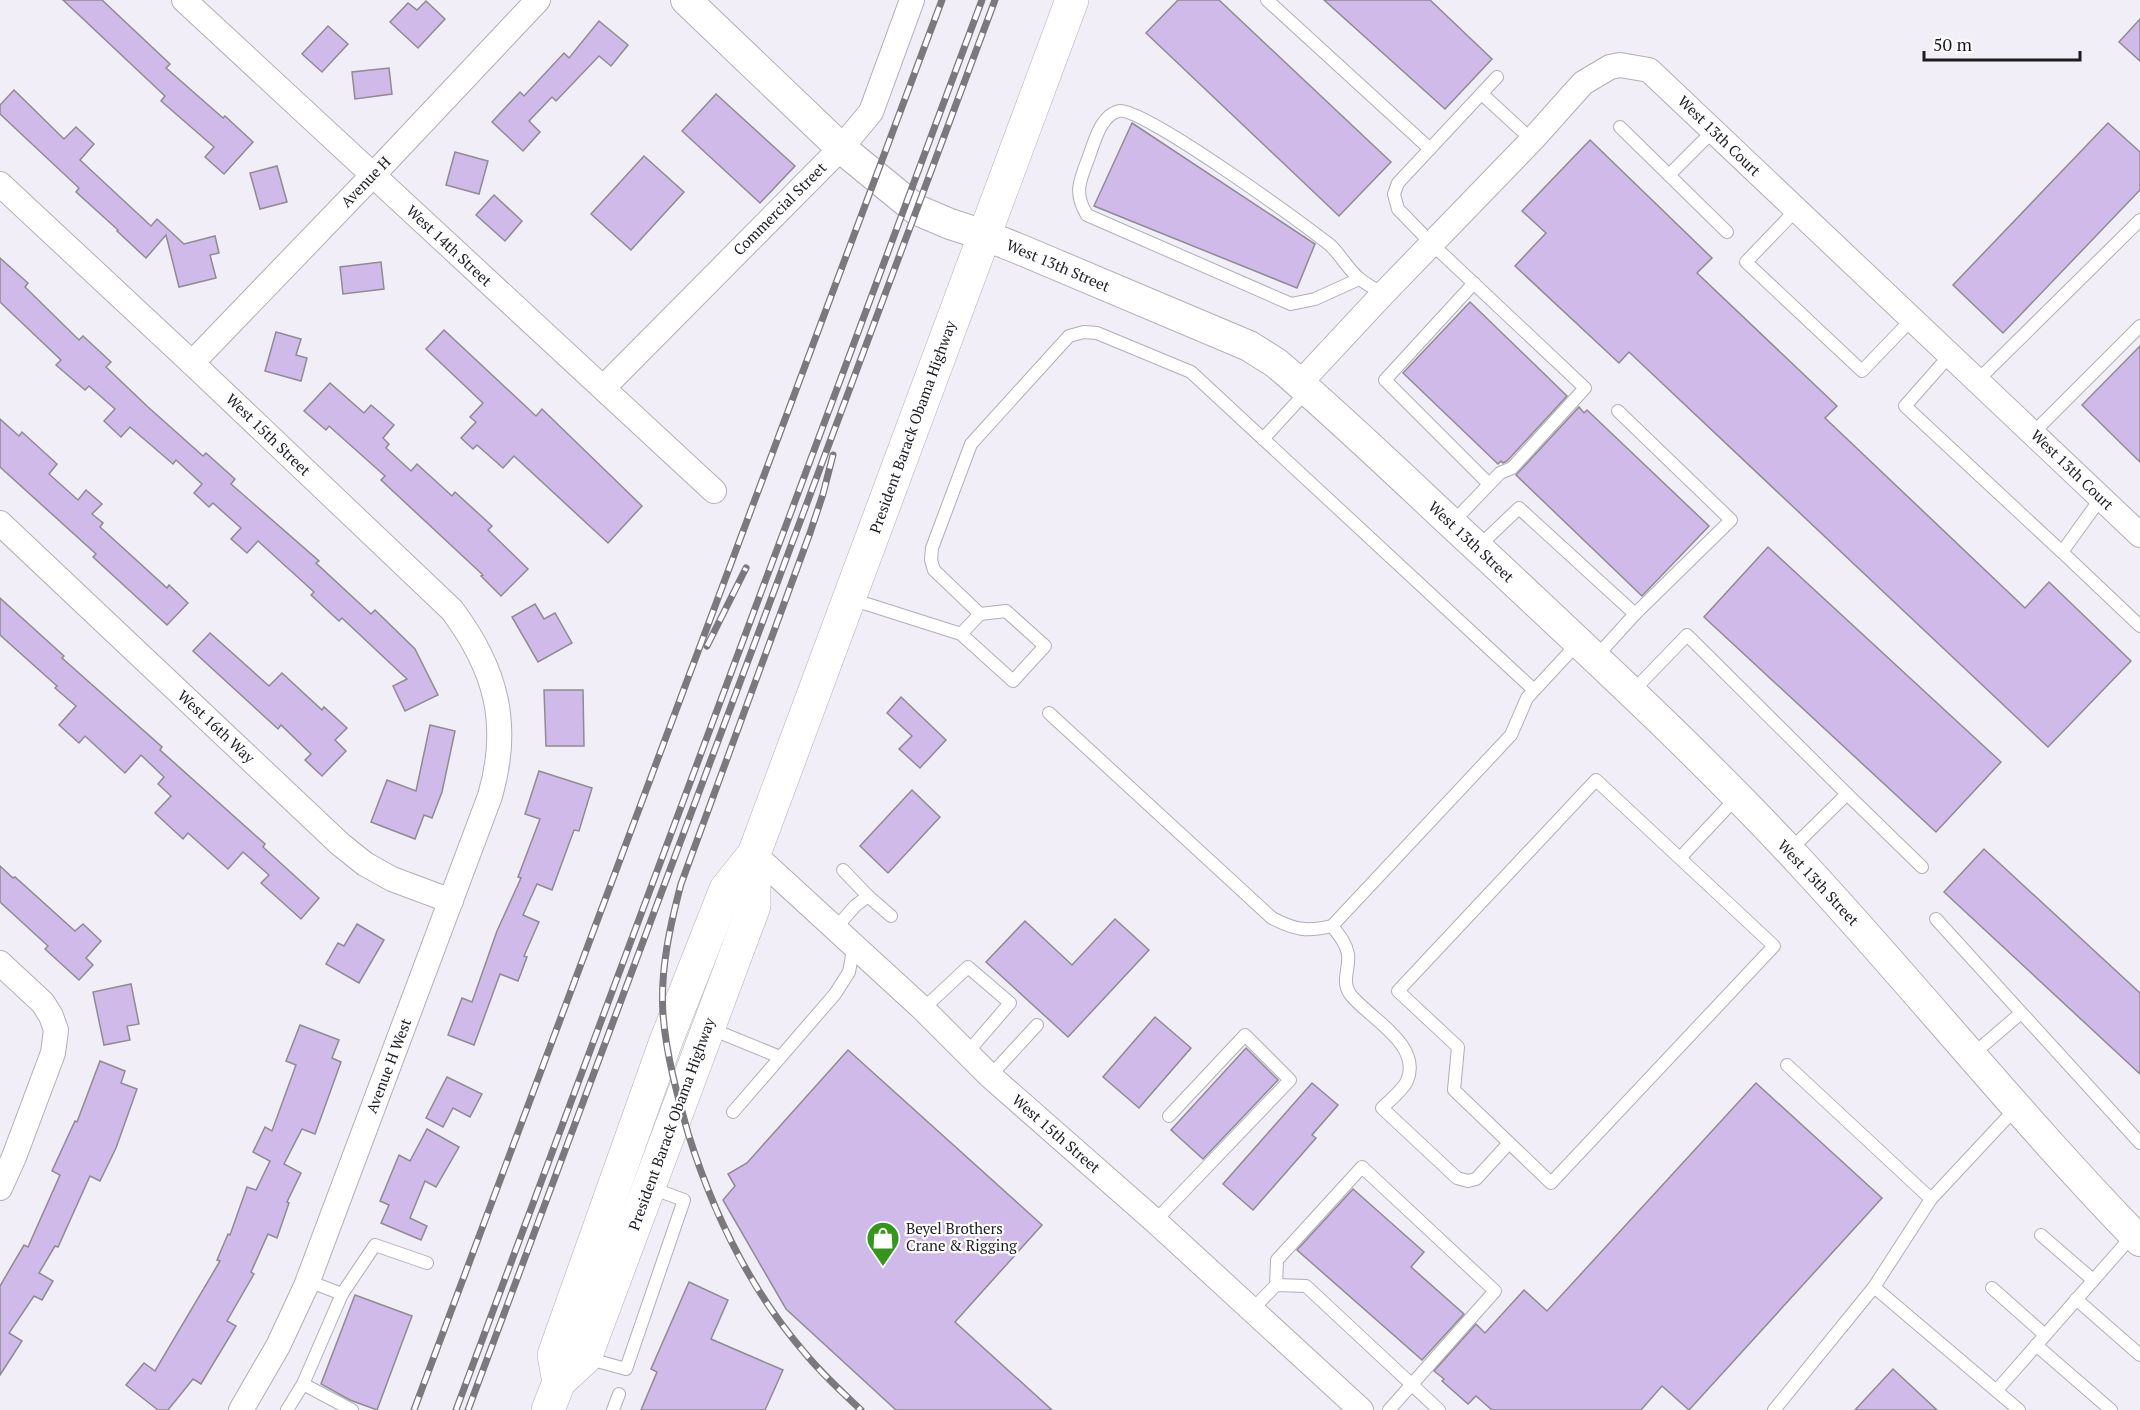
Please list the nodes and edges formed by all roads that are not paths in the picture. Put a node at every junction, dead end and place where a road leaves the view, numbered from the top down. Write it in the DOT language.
graph roads {
  1 [pos="184,0"];
  2 [pos="538,0"];
  3 [pos="686,0"];
  4 [pos="912,0"];
  5 [pos="1072,0"];
  6 [pos="1267,0"];
  7 [pos="1497,77"];
  8 [pos="1482,94"];
  9 [pos="1620,127"];
  10 [pos="1713,131"];
  11 [pos="1532,140"];
  12 [pos="841,148"];
  13 [pos="1430,148"];
  14 [pos="373,175"];
  15 [pos="1669,175"];
  16 [pos="0,184"];
  17 [pos="1796,210"];
  18 [pos="2140,220"];
  19 [pos="1727,232"];
  20 [pos="984,235"];
  21 [pos="1433,245"];
  22 [pos="1359,279"];
  23 [pos="1474,283"];
  24 [pos="1383,294"];
  25 [pos="1912,320"];
  26 [pos="2140,326"];
  27 [pos="1950,355"];
  28 [pos="192,363"];
  29 [pos="1977,381"];
  30 [pos="1304,387"];
  31 [pos="603,388"];
  32 [pos="1618,411"];
  33 [pos="2033,433"];
  34 [pos="1263,438"];
  35 [pos="1490,484"];
  36 [pos="714,491"];
  37 [pos="2101,498"];
  38 [pos="0,523"];
  39 [pos="1452,524"];
  40 [pos="2140,535"];
  41 [pos="1477,548"];
  42 [pos="2062,552"];
  43 [pos="849,598"];
  44 [pos="980,614"];
  45 [pos="1635,614"];
  46 [pos="2140,626"];
  47 [pos="961,634"];
  48 [pos="1587,650"];
  49 [pos="1534,690"];
  50 [pos="1632,693"];
  51 [pos="498,710"];
  52 [pos="1049,713"];
  53 [pos="1847,794"];
  54 [pos="1737,797"];
  55 [pos="1789,851"];
  56 [pos="754,854"];
  57 [pos="1680,858"];
  58 [pos="1922,867"];
  59 [pos="843,870"];
  60 [pos="868,896"];
  61 [pos="451,902"];
  62 [pos="891,916"];
  63 [pos="1936,920"];
  64 [pos="1332,926"];
  65 [pos="835,929"];
  66 [pos="854,945"];
  67 [pos="0,963"];
  68 [pos="923,1009"];
  69 [pos="2021,1013"];
  70 [pos="1037,1025"];
  71 [pos="708,1027"];
  72 [pos="967,1053"];
  73 [pos="1971,1056"];
  74 [pos="780,1057"];
  75 [pos="1786,1065"];
  76 [pos="990,1076"];
  77 [pos="2016,1108"];
  78 [pos="733,1112"];
  79 [pos="1169,1116"];
  80 [pos="1509,1143"];
  81 [pos="2140,1143"];
  82 [pos="0,1188"];
  83 [pos="1931,1199"];
  84 [pos="1155,1221"];
  85 [pos="2041,1235"];
  86 [pos="2137,1238"];
  87 [pos="427,1263"];
  88 [pos="2093,1280"];
  89 [pos="308,1281"];
  90 [pos="1276,1285"];
  91 [pos="1874,1287"];
  92 [pos="1992,1288"];
  93 [pos="342,1294"];
  94 [pos="2076,1299"];
  95 [pos="1252,1310"];
  96 [pos="2045,1335"];
  97 [pos="2036,1345"];
  98 [pos="2140,1355"];
  99 [pos="303,1383"];
  100 [pos="1412,1385"];
  101 [pos="1997,1390"];
  102 [pos="619,1394"];
  103 [pos="554,1396"];
  104 [pos="241,1410"];
  105 [pos="287,1410"];
  106 [pos="352,1410"];
  107 [pos="613,1410"];
  108 [pos="1361,1410"];
  109 [pos="1389,1410"];
  110 [pos="1440,1410"];
  111 [pos="1774,1410"];
  112 [pos="2019,1410"];
  113 [pos="2110,1410"];
  1 -- 14 [label="street, West 14th Street"];
  2 -- 14 [label="street, Avenue H"];
  3 -- 12 [label="street, West 13th Street"];
  4 -- 12 [label="street, Commercial Street"];
  5 -- 20 [label="main road, President Barack Obama Highway"];
  6 -- 13 [label="lane"];
  7 -- 8 [label="lane"];
  8 -- 11 [label="lane"];
  8 -- 13 [label="lane"];
  9 -- 15 [label="lane"];
  10 -- 11 [label="street, West 13th Court"];
  10 -- 15 [label="lane"];
  10 -- 17 [label="street, West 13th Court"];
  11 -- 21 [label="street, West 13th Court"];
  12 -- 20 [label="street, West 13th Street"];
  12 -- 31 [label="street, Commercial Street"];
  13 -- 21 [label="lane"];
  14 -- 28 [label="street, Avenue H"];
  14 -- 31 [label="street, West 14th Street"];
  15 -- 19 [label="lane"];
  16 -- 28 [label="street, West 15th Street"];
  17 -- 25 [label="street, West 13th Court"];
  17 -- 25 [label="lane"];
  18 -- 29 [label="lane"];
  20 -- 30 [label="street, West 13th Street"];
  20 -- 43 [label="main road, President Barack Obama Highway"];
  21 -- 23 [label="lane"];
  21 -- 24 [label="street, West 13th Court"];
  22 -- 22 [label="lane"];
  22 -- 24 [label="lane"];
  23 -- 35 [label="lane"];
  23 -- 35 [label="lane"];
  24 -- 30 [label="street, West 13th Court"];
  25 -- 27 [label="street, West 13th Court"];
  26 -- 33 [label="lane"];
  27 -- 29 [label="street, West 13th Court"];
  27 -- 42 [label="lane"];
  28 -- 51 [label="street, West 15th Street"];
  29 -- 33 [label="street, West 13th Court"];
  30 -- 34 [label="lane"];
  30 -- 39 [label="street, West 13th Street"];
  31 -- 36 [label="street, West 14th Street"];
  32 -- 45 [label="lane"];
  33 -- 37 [label="street, West 13th Court"];
  34 -- 44 [label="lane"];
  34 -- 49 [label="lane"];
  35 -- 39 [label="lane"];
  37 -- 40 [label="street, West 13th Court"];
  37 -- 42 [label="lane"];
  38 -- 61 [label="street, West 16th Way"];
  39 -- 41 [label="street, West 13th Street"];
  41 -- 45 [label="lane"];
  41 -- 48 [label="street, West 13th Street"];
  42 -- 46 [label="lane"];
  43 -- 47 [label="lane"];
  43 -- 56 [label="main road, President Barack Obama Highway"];
  44 -- 47 [label="lane"];
  44 -- 47 [label="lane"];
  45 -- 48 [label="lane"];
  48 -- 49 [label="lane"];
  48 -- 50 [label="street, West 13th Street"];
  49 -- 64 [label="lane"];
  50 -- 53 [label="lane"];
  50 -- 54 [label="street, West 13th Street"];
  51 -- 61 [label="street, Avenue H West"];
  52 -- 64 [label="lane"];
  53 -- 55 [label="lane"];
  53 -- 58 [label="lane"];
  54 -- 55 [label="street, West 13th Street"];
  54 -- 57 [label="lane"];
  55 -- 73 [label="street, West 13th Street"];
  56 -- 65 [label="street, West 15th Street"];
  56 -- 71 [label="main road, President Barack Obama Highway"];
  56 -- 103 [label="main road, President Barack Obama Highway"];
  57 -- 80 [label="lane"];
  57 -- 80 [label="lane"];
  59 -- 60 [label="lane"];
  60 -- 62 [label="lane"];
  60 -- 65 [label="lane"];
  61 -- 89 [label="street, Avenue H West"];
  63 -- 69 [label="lane"];
  64 -- 80 [label="lane"];
  65 -- 66 [label="street, West 15th Street"];
  66 -- 68 [label="street, West 15th Street"];
  66 -- 74 [label="lane"];
  67 -- 82 [label="street"];
  68 -- 72 [label="street, West 15th Street"];
  68 -- 72 [label="lane"];
  69 -- 73 [label="lane"];
  69 -- 81 [label="lane"];
  70 -- 76 [label="lane"];
  71 -- 74 [label="lane"];
  71 -- 103 [label="main road, President Barack Obama Highway"];
  72 -- 76 [label="street, West 15th Street"];
  73 -- 77 [label="street, West 13th Street"];
  74 -- 78 [label="lane"];
  75 -- 83 [label="lane"];
  76 -- 84 [label="street, West 15th Street"];
  77 -- 83 [label="lane"];
  77 -- 86 [label="street, West 13th Street"];
  79 -- 84 [label="lane"];
  83 -- 91 [label="lane"];
  84 -- 95 [label="street, West 15th Street"];
  85 -- 88 [label="lane"];
  86 -- 88 [label="lane"];
  87 -- 93 [label="lane"];
  88 -- 94 [label="lane"];
  89 -- 93 [label="lane"];
  89 -- 104 [label="street, Avenue H West"];
  90 -- 95 [label="lane"];
  90 -- 100 [label="lane"];
  90 -- 100 [label="lane"];
  91 -- 101 [label="lane"];
  91 -- 111 [label="lane"];
  92 -- 96 [label="lane"];
  93 -- 99 [label="lane"];
  94 -- 96 [label="lane"];
  94 -- 98 [label="lane"];
  95 -- 108 [label="street, West 15th Street"];
  96 -- 97 [label="lane"];
  97 -- 101 [label="lane"];
  97 -- 113 [label="lane"];
  99 -- 105 [label="lane"];
  99 -- 106 [label="lane"];
  100 -- 109 [label="lane"];
  100 -- 110 [label="lane"];
  101 -- 112 [label="lane"];
  102 -- 107 [label="lane"];
}
